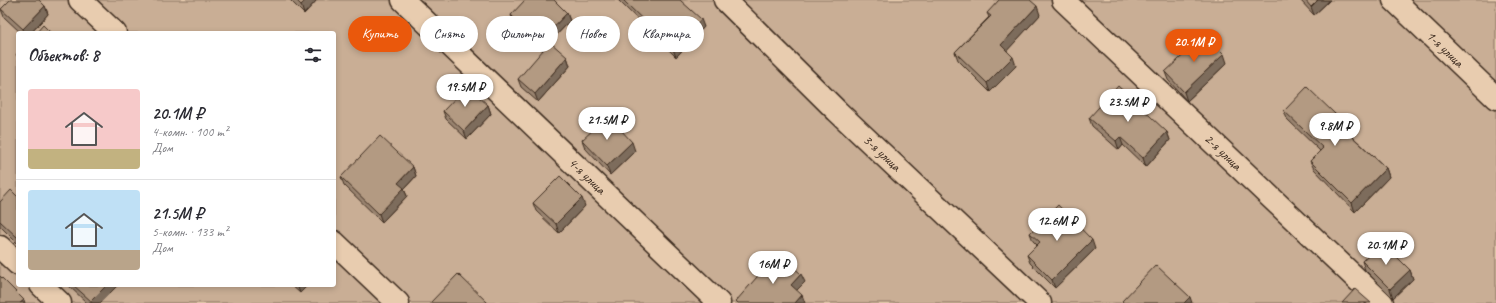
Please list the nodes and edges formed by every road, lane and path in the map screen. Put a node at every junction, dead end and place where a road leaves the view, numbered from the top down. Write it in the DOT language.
graph roads {
  1 [pos="80,0"];
  2 [pos="403,0"];
  3 [pos="725,0"];
  4 [pos="1063,0"];
  5 [pos="1394,0"];
  6 [pos="113,31"];
  7 [pos="1496,98"];
  8 [pos="336,244"];
  9 [pos="0,247"];
  10 [pos="16,262"];
  11 [pos="43,287"];
  12 [pos="60,303"];
  13 [pos="398,303"];
  14 [pos="719,303"];
  15 [pos="1040,303"];
  16 [pos="1382,303"];
  1 -- 6 [label="lane"];
  2 -- 14 [label="lane, 4-я улица"];
  3 -- 15 [label="lane, 3-я улица"];
  4 -- 16 [label="lane, 2-я улица"];
  5 -- 7 [label="lane, 1-я улица"];
  8 -- 13 [label="lane"];
  9 -- 10 [label="lane"];
  11 -- 12 [label="lane"];
}
